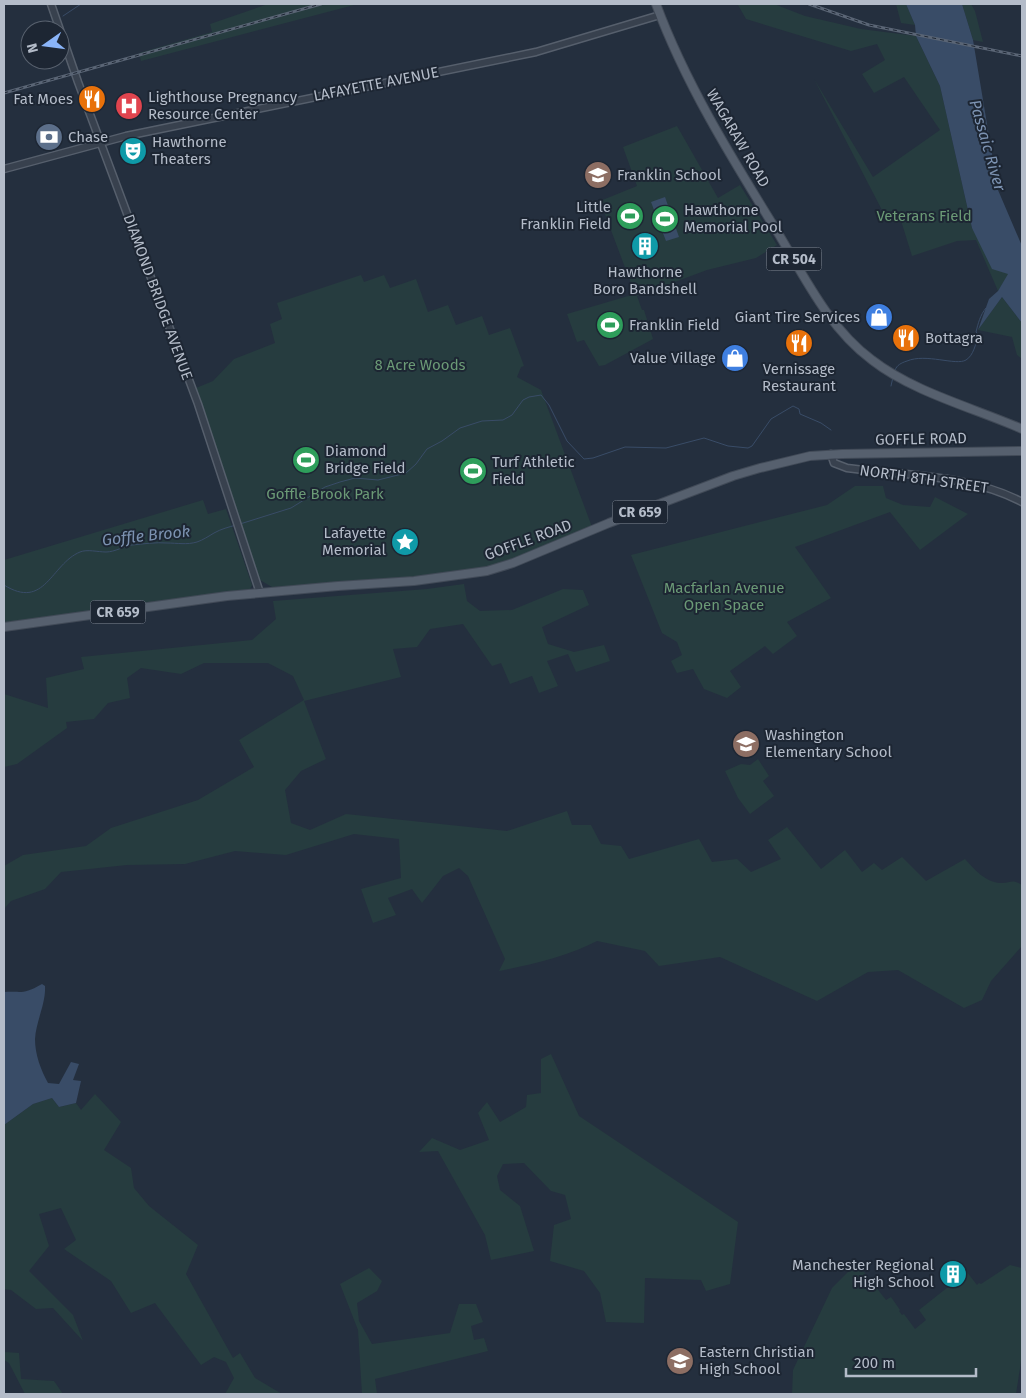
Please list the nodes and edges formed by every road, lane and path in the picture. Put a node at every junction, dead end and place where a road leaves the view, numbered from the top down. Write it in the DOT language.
graph roads {
  1 [pos="52,4"];
  2 [pos="656,4"];
  3 [pos="660,15"];
  4 [pos="100,142"];
  5 [pos="4,169"];
  6 [pos="1022,429"];
  7 [pos="1022,451"];
  8 [pos="831,454"];
  9 [pos="1022,502"];
  10 [pos="260,593"];
  11 [pos="4,627"];
  1 -- 4 [label="street, DIAMOND BRIDGE AVENUE"];
  2 -- 3 [label="main road, WAGARAW ROAD / CR 504"];
  3 -- 4 [label="street, LAFAYETTE AVENUE"];
  3 -- 6 [label="main road, WAGARAW ROAD / CR 504"];
  4 -- 5 [label="street, LAFAYETTE AVENUE"];
  4 -- 10 [label="street, DIAMOND BRIDGE AVENUE"];
  7 -- 8 [label="main road, GOFFLE ROAD / CR 659"];
  8 -- 9 [label="street, NORTH 8TH STREET"];
  8 -- 10 [label="main road, GOFFLE ROAD / CR 659"];
  10 -- 11 [label="main road, GOFFLE ROAD / CR 659"];
}
